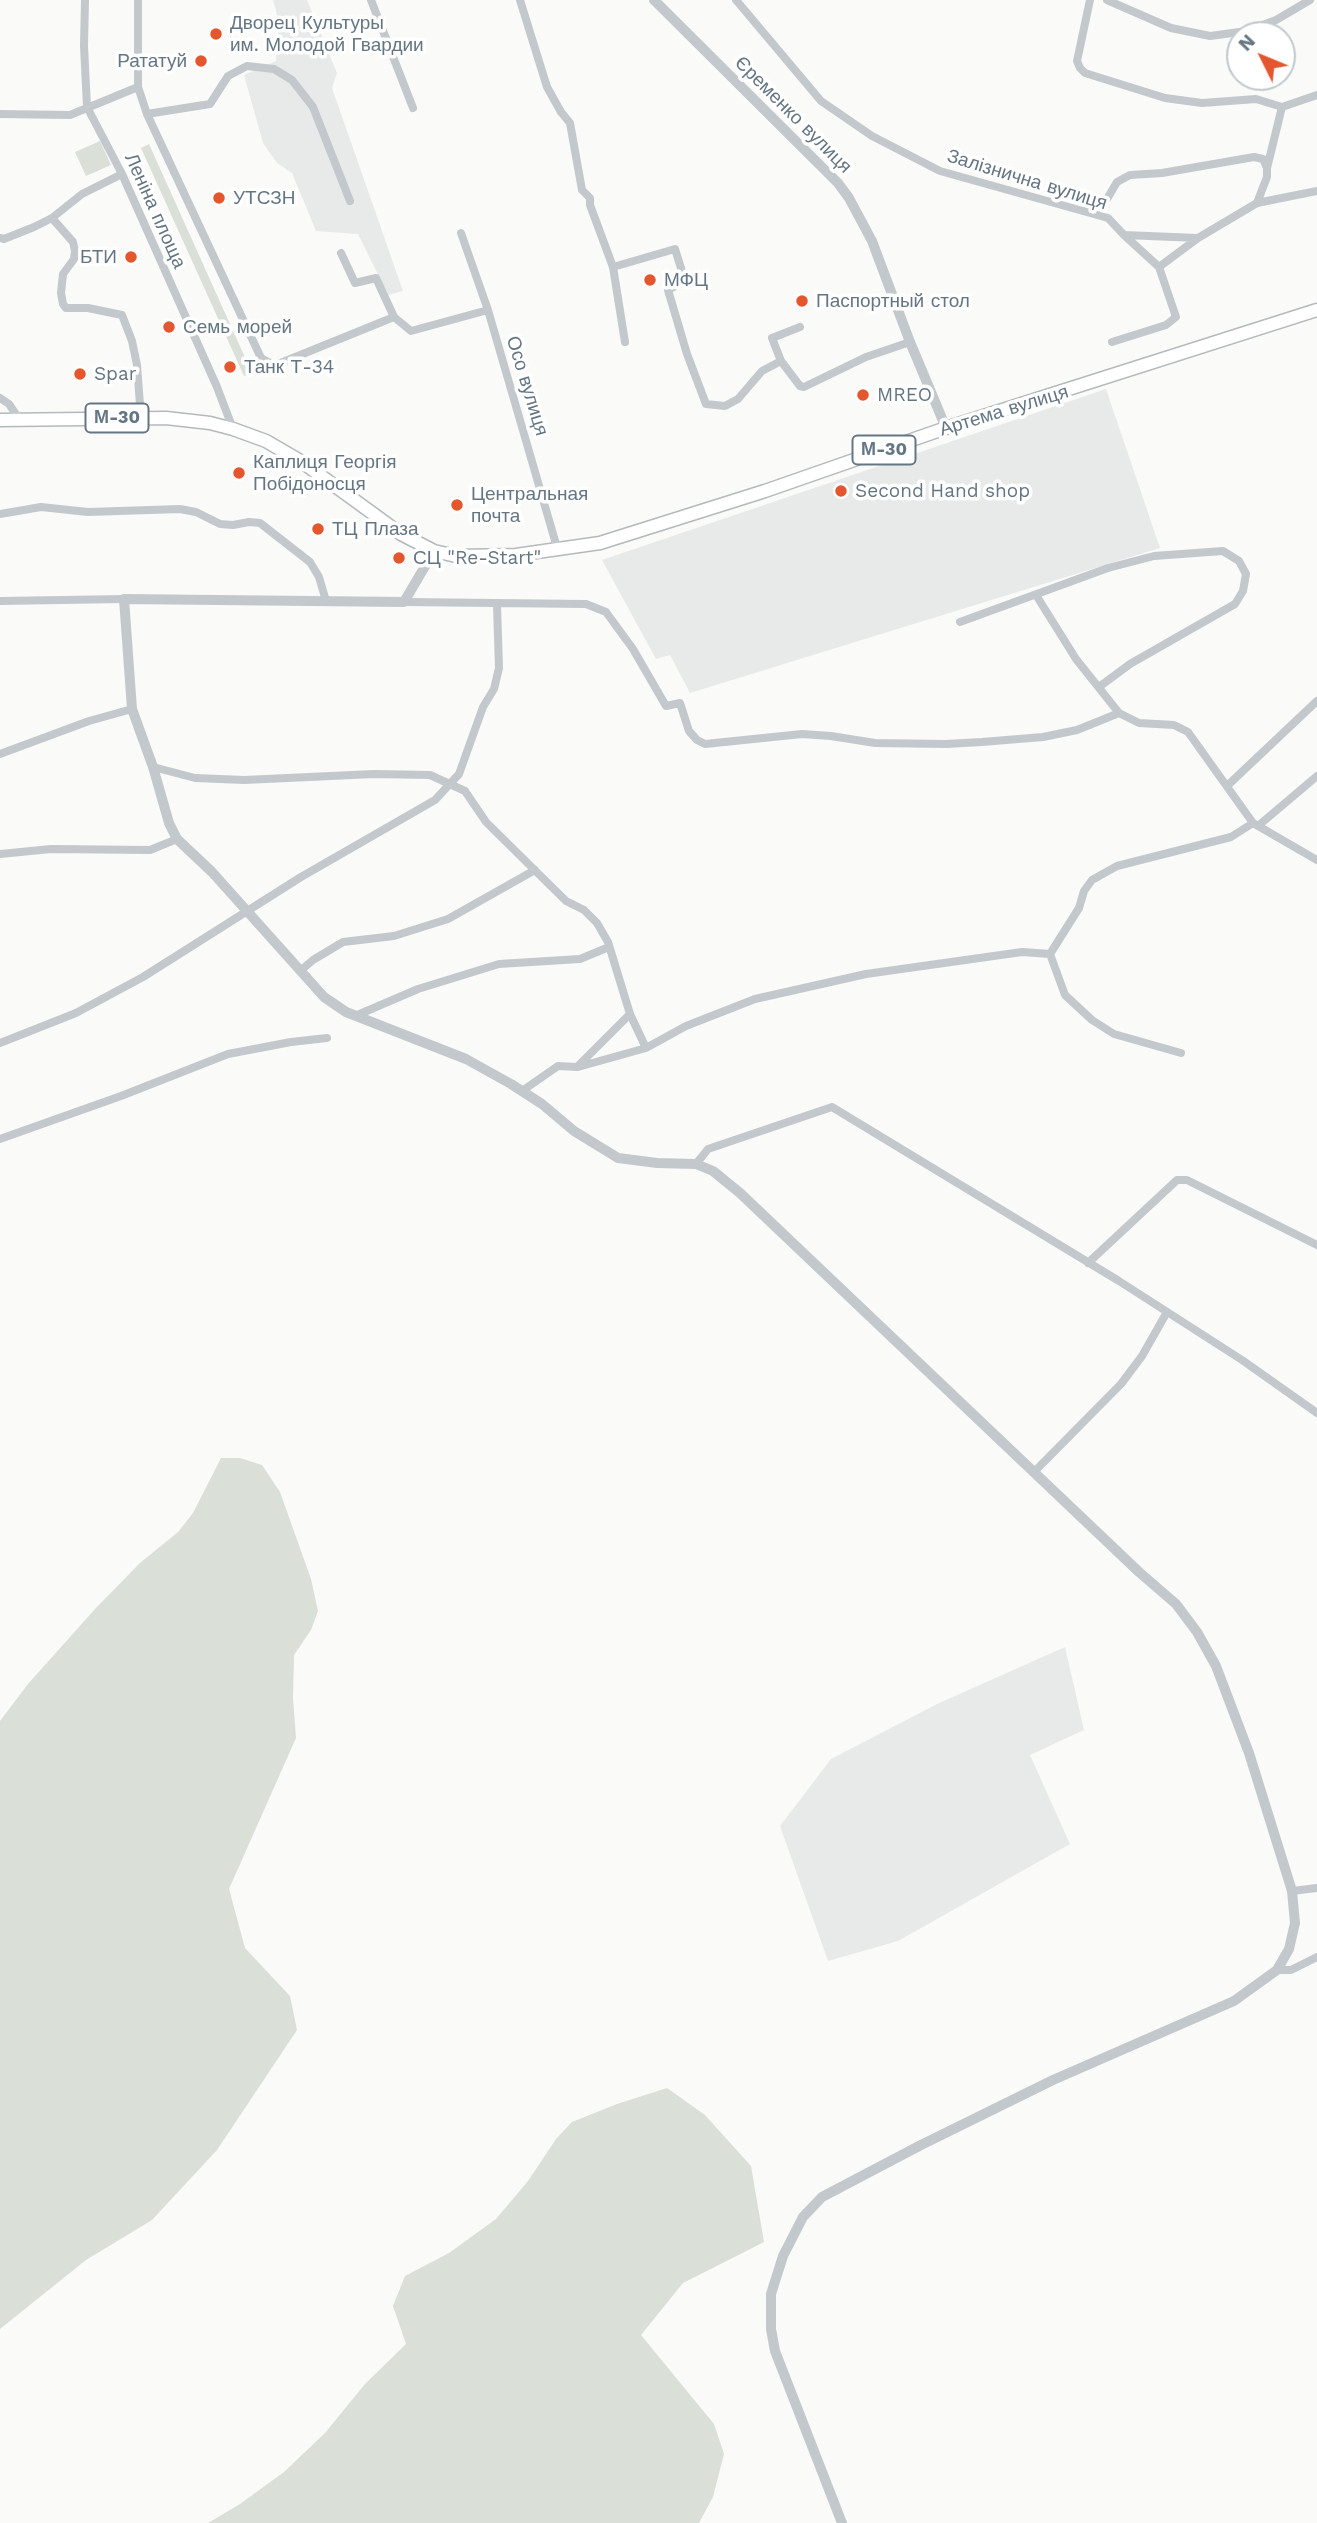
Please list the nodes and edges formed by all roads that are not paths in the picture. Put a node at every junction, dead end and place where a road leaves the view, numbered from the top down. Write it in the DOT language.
graph roads {
  1 [pos="85,0"];
  2 [pos="138,0"];
  3 [pos="371,0"];
  4 [pos="520,0"];
  5 [pos="654,0"];
  6 [pos="736,0"];
  7 [pos="1090,0"];
  8 [pos="1107,0"];
  9 [pos="1310,0"];
  10 [pos="138,87"];
  11 [pos="1317,95"];
  12 [pos="87,107"];
  13 [pos="1282,107"];
  14 [pos="413,108"];
  15 [pos="0,114"];
  16 [pos="147,114"];
  17 [pos="1267,169"];
  18 [pos="122,174"];
  19 [pos="1317,191"];
  20 [pos="350,201"];
  21 [pos="1257,203"];
  22 [pos="1084,211"];
  23 [pos="52,218"];
  24 [pos="461,233"];
  25 [pos="1124,235"];
  26 [pos="1198,238"];
  27 [pos="1,240"];
  28 [pos="341,253"];
  29 [pos="613,267"];
  30 [pos="1159,267"];
  31 [pos="488,310"];
  32 [pos="1317,310"];
  33 [pos="394,317"];
  34 [pos="800,327"];
  35 [pos="625,342"];
  36 [pos="910,342"];
  37 [pos="1112,342"];
  38 [pos="781,361"];
  39 [pos="0,398"];
  40 [pos="141,418"];
  41 [pos="19,419"];
  42 [pos="0,420"];
  43 [pos="946,428"];
  44 [pos="233,429"];
  45 [pos="0,514"];
  46 [pos="558,551"];
  47 [pos="440,553"];
  48 [pos="1036,595"];
  49 [pos="124,599"];
  50 [pos="0,601"];
  51 [pos="326,601"];
  52 [pos="404,602"];
  53 [pos="497,605"];
  54 [pos="960,622"];
  55 [pos="1099,687"];
  56 [pos="1317,701"];
  57 [pos="132,709"];
  58 [pos="1119,713"];
  59 [pos="0,754"];
  60 [pos="153,767"];
  61 [pos="1317,776"];
  62 [pos="450,784"];
  63 [pos="1227,786"];
  64 [pos="1255,824"];
  65 [pos="177,839"];
  66 [pos="0,854"];
  67 [pos="1317,860"];
  68 [pos="535,870"];
  69 [pos="246,910"];
  70 [pos="609,947"];
  71 [pos="1050,954"];
  72 [pos="300,971"];
  73 [pos="630,1014"];
  74 [pos="355,1016"];
  75 [pos="327,1038"];
  76 [pos="0,1043"];
  77 [pos="646,1048"];
  78 [pos="1181,1053"];
  79 [pos="577,1067"];
  80 [pos="522,1091"];
  81 [pos="0,1139"];
  82 [pos="696,1164"];
  83 [pos="1317,1245"];
  84 [pos="1088,1263"];
  85 [pos="1167,1312"];
  86 [pos="1317,1413"];
  87 [pos="1034,1472"];
  88 [pos="1317,1888"];
  89 [pos="1292,1891"];
  90 [pos="1317,1957"];
  91 [pos="1277,1970"];
  92 [pos="842,2523"];
  1 -- 12 [label="street, Леніна площа"];
  2 -- 10 [label="street"];
  3 -- 14 [label="street"];
  4 -- 29 [label="street"];
  5 -- 36 [label="street, Єременко вулиця"];
  6 -- 22 [label="street, Залізнична вулиця"];
  7 -- 13 [label="street"];
  8 -- 9 [label="street"];
  10 -- 12 [label="street"];
  10 -- 16 [label="street"];
  11 -- 13 [label="street"];
  12 -- 15 [label="street"];
  12 -- 18 [label="street, Леніна площа"];
  13 -- 17 [label="street"];
  16 -- 20 [label="street"];
  16 -- 33 [label="street"];
  17 -- 21 [label="street"];
  17 -- 22 [label="street"];
  18 -- 23 [label="street"];
  18 -- 44 [label="street, Леніна площа"];
  19 -- 21 [label="street"];
  21 -- 26 [label="street"];
  22 -- 25 [label="street, Залізнична вулиця"];
  23 -- 27 [label="street"];
  23 -- 40 [label="street"];
  24 -- 31 [label="street, Осо вулиця"];
  25 -- 26 [label="street, Залізнична вулиця"];
  25 -- 30 [label="street"];
  26 -- 30 [label="street"];
  28 -- 33 [label="street"];
  29 -- 35 [label="street"];
  29 -- 38 [label="street"];
  30 -- 37 [label="street"];
  31 -- 33 [label="street"];
  31 -- 46 [label="street, Осо вулиця"];
  32 -- 43 [label="highway, Артема вулиця / М-30"];
  34 -- 38 [label="street"];
  36 -- 38 [label="street"];
  36 -- 43 [label="street, Єременко вулиця"];
  39 -- 41 [label="street"];
  40 -- 41 [label="highway, М-30"];
  40 -- 44 [label="highway, М-30"];
  41 -- 42 [label="highway, М-30"];
  43 -- 46 [label="highway, Артема вулиця / М-30"];
  44 -- 47 [label="highway, М-30"];
  45 -- 51 [label="street"];
  46 -- 47 [label="highway, Артема вулиця / М-30"];
  47 -- 52 [label="street"];
  48 -- 54 [label="street"];
  48 -- 55 [label="street"];
  48 -- 55 [label="street"];
  49 -- 50 [label="street"];
  49 -- 51 [label="street"];
  49 -- 57 [label="street"];
  51 -- 52 [label="street"];
  52 -- 53 [label="street"];
  53 -- 58 [label="street"];
  53 -- 62 [label="street"];
  55 -- 58 [label="street"];
  56 -- 63 [label="street"];
  57 -- 59 [label="street"];
  57 -- 60 [label="street"];
  58 -- 63 [label="street"];
  60 -- 62 [label="street"];
  60 -- 65 [label="street"];
  61 -- 64 [label="street"];
  62 -- 68 [label="street"];
  62 -- 69 [label="street"];
  63 -- 64 [label="street"];
  64 -- 67 [label="street"];
  64 -- 71 [label="street"];
  65 -- 66 [label="street"];
  65 -- 69 [label="street"];
  68 -- 70 [label="street"];
  68 -- 72 [label="street"];
  69 -- 72 [label="street"];
  69 -- 76 [label="street"];
  70 -- 73 [label="street"];
  70 -- 74 [label="street"];
  71 -- 77 [label="street"];
  71 -- 78 [label="street"];
  72 -- 74 [label="street"];
  73 -- 77 [label="street"];
  73 -- 79 [label="street"];
  74 -- 80 [label="street"];
  75 -- 81 [label="street"];
  77 -- 79 [label="street"];
  79 -- 80 [label="street"];
  80 -- 82 [label="street"];
  82 -- 84 [label="street"];
  82 -- 87 [label="street"];
  83 -- 84 [label="street"];
  84 -- 85 [label="street"];
  85 -- 86 [label="street"];
  85 -- 87 [label="street"];
  87 -- 89 [label="street"];
  88 -- 89 [label="street"];
  89 -- 91 [label="street"];
  90 -- 91 [label="street"];
  91 -- 92 [label="street"];
}
